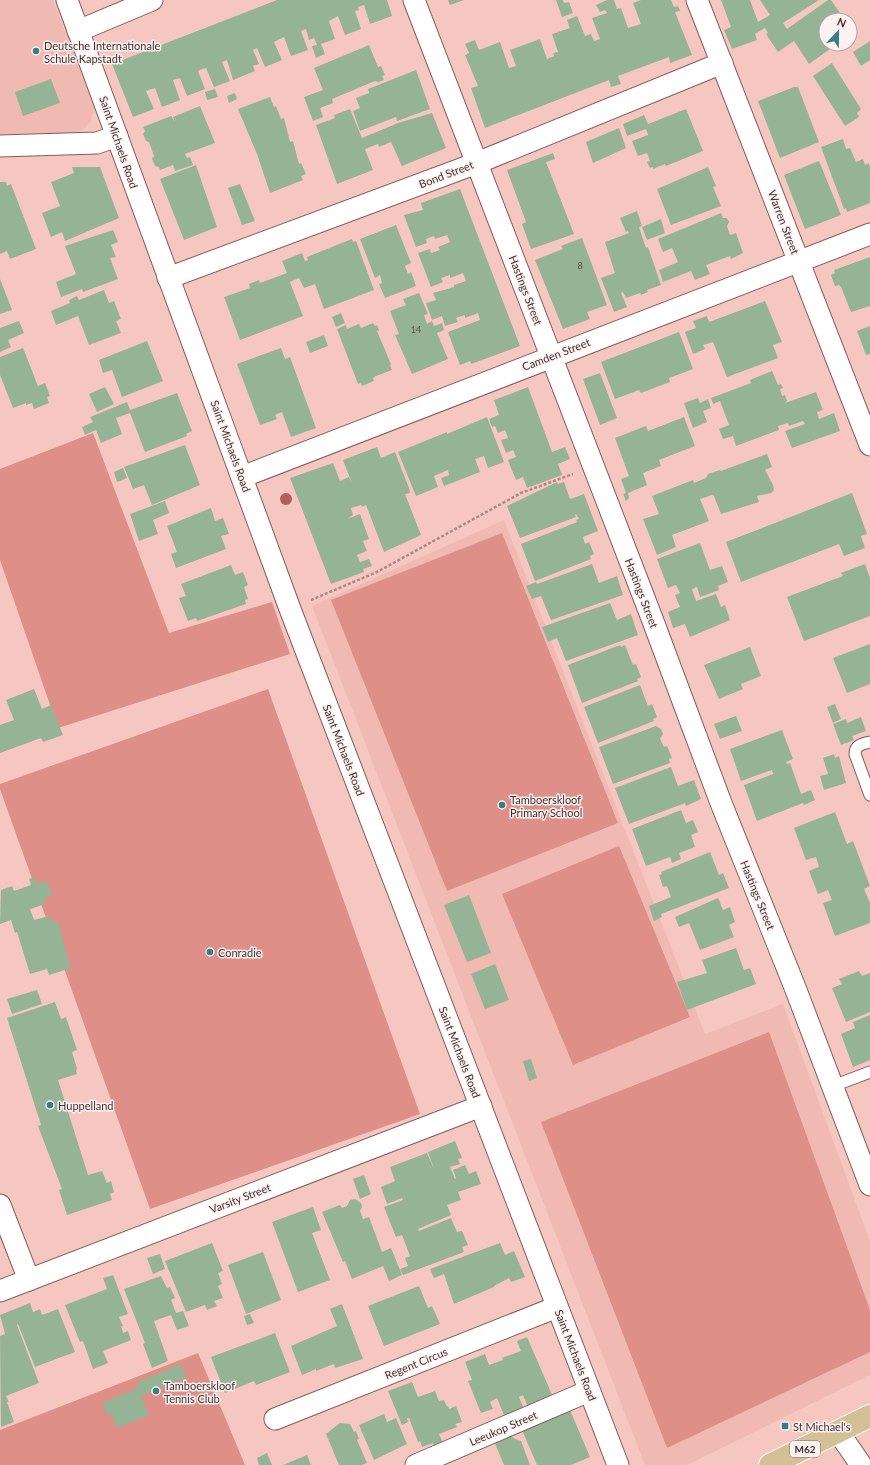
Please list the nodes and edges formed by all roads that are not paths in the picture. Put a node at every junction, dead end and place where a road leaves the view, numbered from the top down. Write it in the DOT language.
graph roads {
  1 [pos="67,0"];
  2 [pos="152,0"];
  3 [pos="414,0"];
  4 [pos="697,0"];
  5 [pos="78,31"];
  6 [pos="722,63"];
  7 [pos="117,136"];
  8 [pos="0,146"];
  9 [pos="477,163"];
  10 [pos="870,234"];
  11 [pos="799,260"];
  12 [pos="168,278"];
  13 [pos="550,356"];
  14 [pos="870,445"];
  15 [pos="242,477"];
  16 [pos="870,742"];
  17 [pos="870,795"];
  18 [pos="870,1072"];
  19 [pos="832,1086"];
  20 [pos="481,1106"];
  21 [pos="870,1186"];
  22 [pos="0,1205"];
  23 [pos="29,1280"];
  24 [pos="0,1291"];
  25 [pos="557,1306"];
  26 [pos="589,1391"];
  27 [pos="870,1416"];
  28 [pos="275,1419"];
  29 [pos="839,1433"];
  30 [pos="416,1465"];
  31 [pos="618,1465"];
  32 [pos="770,1465"];
  33 [pos="861,1465"];
  1 -- 5 [label="street, Saint Michaels Road"];
  2 -- 5 [label="street"];
  3 -- 9 [label="street, Hastings Street"];
  4 -- 6 [label="street, Warren Street"];
  5 -- 7 [label="street, Saint Michaels Road"];
  6 -- 9 [label="street, Bond Street"];
  6 -- 11 [label="street, Warren Street"];
  7 -- 8 [label="street"];
  7 -- 12 [label="street, Saint Michaels Road"];
  9 -- 12 [label="street, Bond Street"];
  9 -- 13 [label="street, Hastings Street"];
  10 -- 11 [label="street, Camden Street"];
  11 -- 13 [label="street, Camden Street"];
  11 -- 14 [label="street, Warren Street"];
  12 -- 15 [label="street, Saint Michaels Road"];
  13 -- 15 [label="street, Camden Street"];
  13 -- 19 [label="street, Hastings Street"];
  15 -- 20 [label="street, Saint Michaels Road"];
  16 -- 17 [label="lane"];
  18 -- 19 [label="lane"];
  19 -- 21 [label="street, Hastings Street"];
  20 -- 23 [label="street, Varsity Street"];
  20 -- 25 [label="street, Saint Michaels Road"];
  22 -- 23 [label="street"];
  23 -- 24 [label="street, Varsity Street"];
  25 -- 26 [label="street, Saint Michaels Road"];
  25 -- 28 [label="street, Regent Circus"];
  26 -- 30 [label="street, Leeukop Street"];
  26 -- 31 [label="street, Saint Michaels Road"];
  27 -- 29 [label="main road, M62"];
  29 -- 32 [label="main road, M62"];
  29 -- 33 [label="street"];
}
